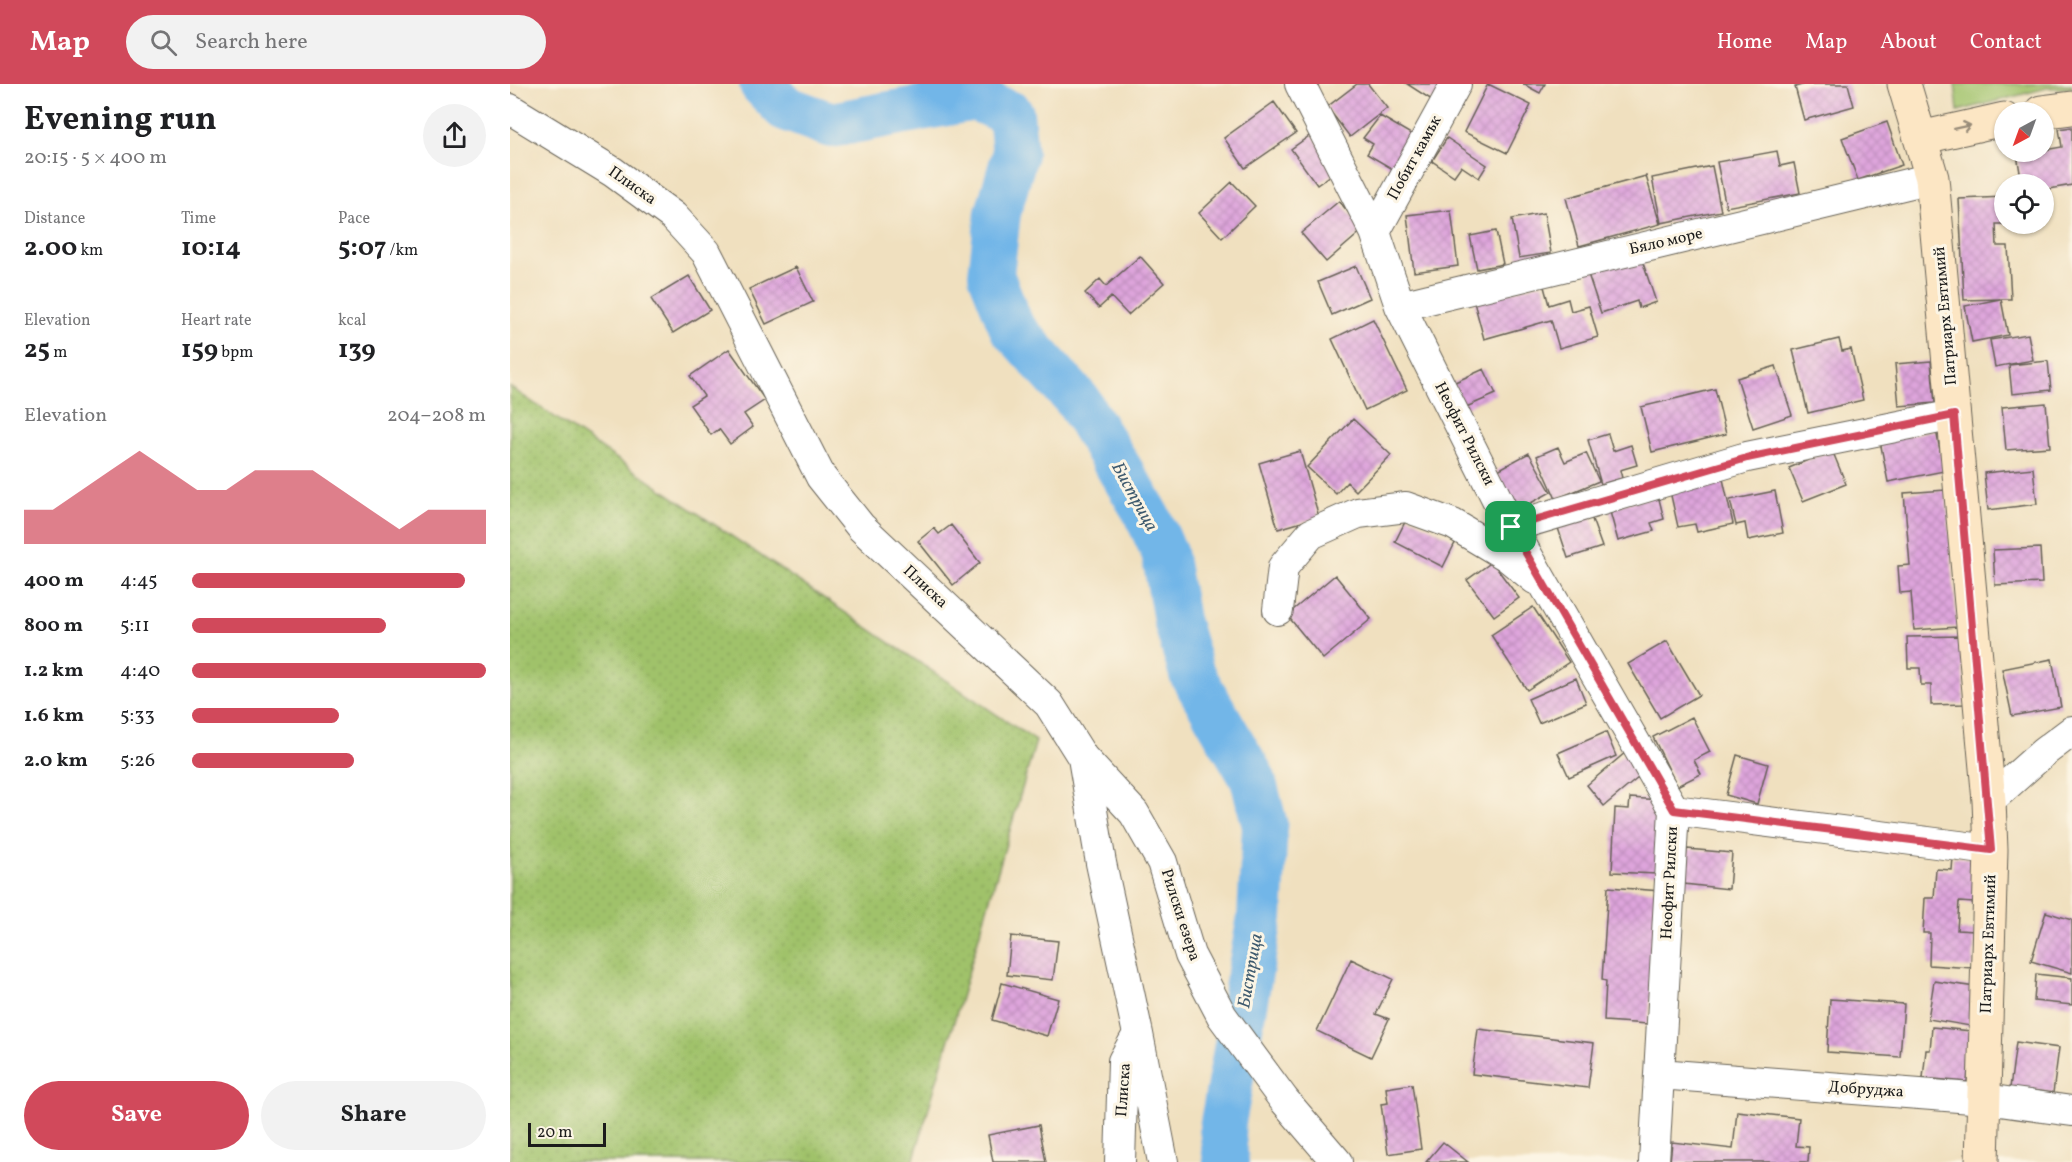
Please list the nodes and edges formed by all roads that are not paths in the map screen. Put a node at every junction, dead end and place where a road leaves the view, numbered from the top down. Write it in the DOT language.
graph roads {
  1 [pos="1300,84"];
  2 [pos="1456,84"];
  3 [pos="1904,84"];
  4 [pos="2072,108"];
  5 [pos="510,109"];
  6 [pos="2054,110"];
  7 [pos="1994,121"];
  8 [pos="1920,138"];
  9 [pos="1932,178"];
  10 [pos="1375,232"];
  11 [pos="1400,306"];
  12 [pos="1954,415"];
  13 [pos="1511,527"];
  14 [pos="1549,590"];
  15 [pos="1278,610"];
  16 [pos="2072,731"];
  17 [pos="1083,758"];
  18 [pos="1989,801"];
  19 [pos="1674,810"];
  20 [pos="1991,850"];
  21 [pos="1138,1034"];
  22 [pos="1659,1074"];
  23 [pos="1985,1099"];
  24 [pos="2072,1111"];
  25 [pos="1120,1162"];
  26 [pos="1163,1162"];
  27 [pos="1337,1162"];
  28 [pos="1654,1162"];
  29 [pos="1982,1162"];
  1 -- 10 [label="street, Неофит Рилски"];
  2 -- 10 [label="street, Побит камък"];
  3 -- 8 [label="street, Патриарх Евтимий"];
  4 -- 6 [label="street"];
  5 -- 17 [label="street, Плиска"];
  8 -- 7 [label="street, one-way"];
  8 -- 9 [label="street, Патриарх Евтимий"];
  9 -- 11 [label="street, Бяло море"];
  9 -- 12 [label="street, Патриарх Евтимий"];
  10 -- 11 [label="street, Неофит Рилски"];
  11 -- 13 [label="street, Неофит Рилски"];
  12 -- 13 [label="street"];
  12 -- 18 [label="street, Патриарх Евтимий"];
  13 -- 14 [label="street, Неофит Рилски"];
  14 -- 15 [label="street"];
  14 -- 19 [label="street, Неофит Рилски"];
  16 -- 18 [label="street"];
  17 -- 21 [label="street, Плиска"];
  17 -- 27 [label="street, Рилски езера"];
  18 -- 20 [label="street, Патриарх Евтимий"];
  19 -- 20 [label="street"];
  19 -- 22 [label="street, Неофит Рилски"];
  20 -- 23 [label="street, Патриарх Евтимий"];
  21 -- 25 [label="street, Плиска"];
  21 -- 26 [label="street"];
  22 -- 23 [label="street, Добруджа"];
  22 -- 28 [label="street, Неофит Рилски"];
  23 -- 24 [label="street, Добруджа"];
  23 -- 29 [label="street, Патриарх Евтимий"];
}
